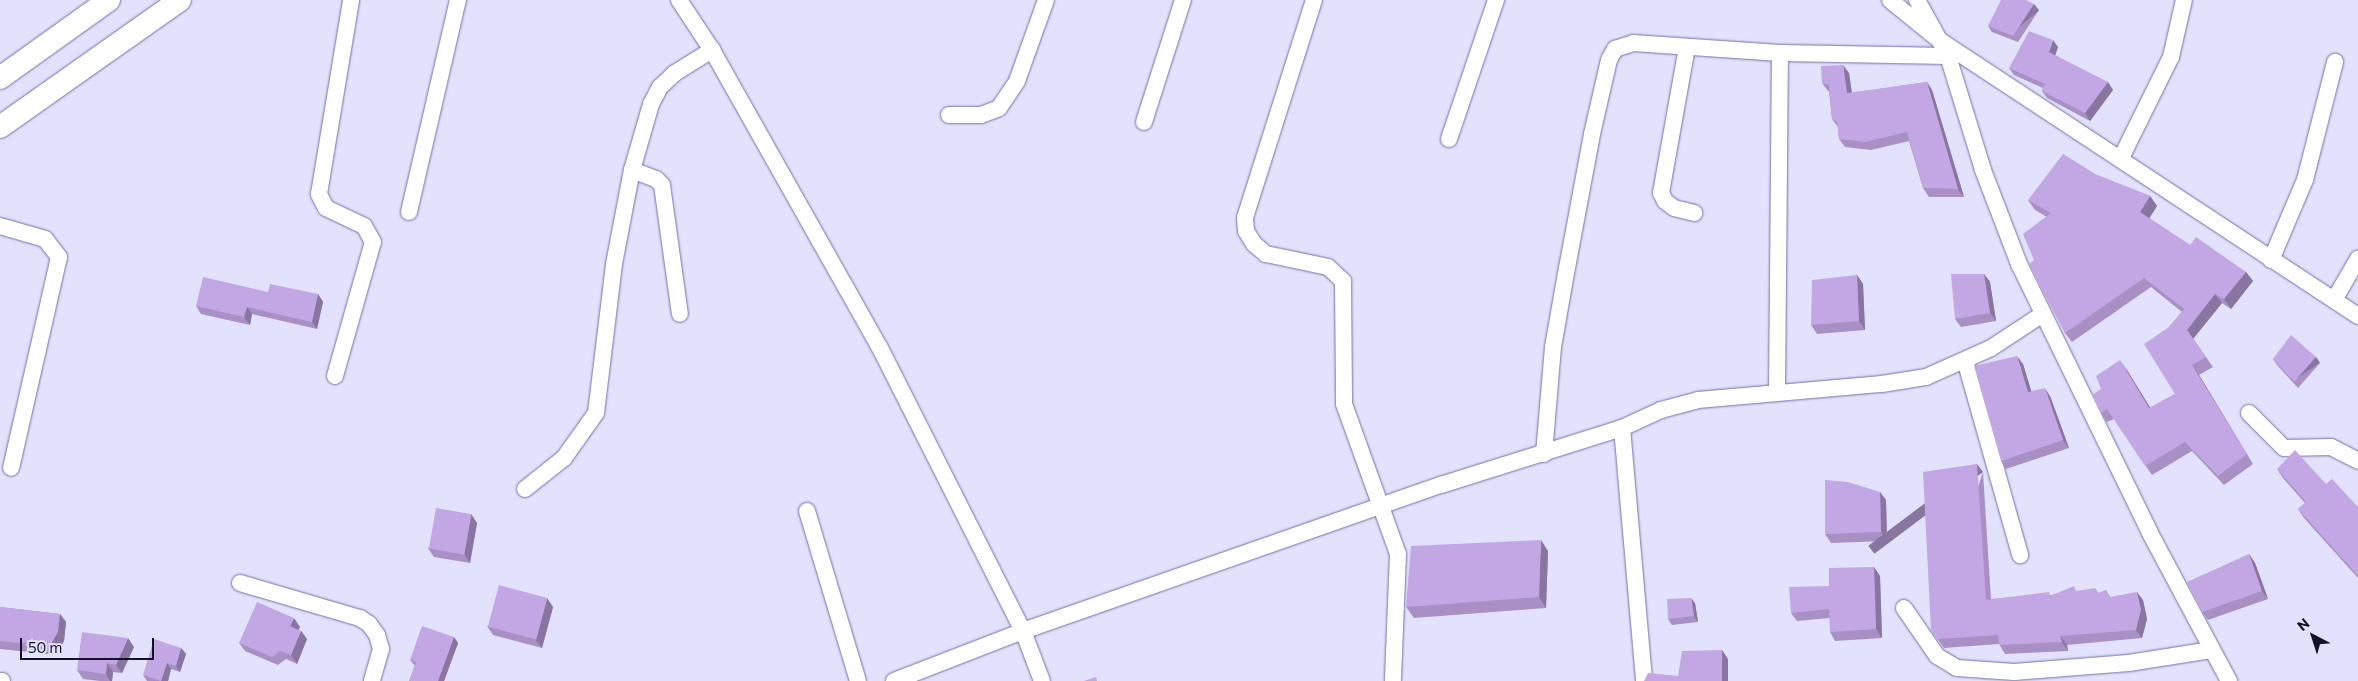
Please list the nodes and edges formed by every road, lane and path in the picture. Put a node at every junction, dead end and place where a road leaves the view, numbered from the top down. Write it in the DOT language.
graph roads {
  1 [pos="109,0"];
  2 [pos="180,0"];
  3 [pos="351,0"];
  4 [pos="458,0"];
  5 [pos="679,0"];
  6 [pos="1046,0"];
  7 [pos="1183,0"];
  8 [pos="1314,0"];
  9 [pos="1496,0"];
  10 [pos="1890,0"];
  11 [pos="1917,0"];
  12 [pos="2184,0"];
  13 [pos="1939,40"];
  14 [pos="1687,47"];
  15 [pos="712,50"];
  16 [pos="1780,53"];
  17 [pos="1948,56"];
  18 [pos="2336,62"];
  19 [pos="0,78"];
  20 [pos="949,114"];
  21 [pos="1144,122"];
  22 [pos="0,127"];
  23 [pos="1449,139"];
  24 [pos="2121,158"];
  25 [pos="632,170"];
  26 [pos="409,212"];
  27 [pos="1694,213"];
  28 [pos="0,226"];
  29 [pos="2358,259"];
  30 [pos="2271,260"];
  31 [pos="2334,300"];
  32 [pos="680,314"];
  33 [pos="2043,314"];
  34 [pos="2358,316"];
  35 [pos="1965,360"];
  36 [pos="335,376"];
  37 [pos="1777,392"];
  38 [pos="2249,413"];
  39 [pos="1622,428"];
  40 [pos="1544,454"];
  41 [pos="2358,461"];
  42 [pos="11,468"];
  43 [pos="525,489"];
  44 [pos="1381,508"];
  45 [pos="807,511"];
  46 [pos="2020,555"];
  47 [pos="240,583"];
  48 [pos="1904,608"];
  49 [pos="1023,631"];
  50 [pos="2211,650"];
  51 [pos="372,681"];
  52 [pos="858,681"];
  53 [pos="894,681"];
  54 [pos="1042,681"];
  55 [pos="1393,681"];
  56 [pos="1644,681"];
  57 [pos="2229,681"];
  1 -- 19 [label="main road"];
  2 -- 22 [label="main road"];
  3 -- 36 [label="street"];
  4 -- 26 [label="street"];
  5 -- 15 [label="street"];
  6 -- 20 [label="street"];
  7 -- 21 [label="street"];
  8 -- 44 [label="street"];
  9 -- 23 [label="street"];
  10 -- 13 [label="street"];
  11 -- 13 [label="street"];
  12 -- 24 [label="street"];
  13 -- 17 [label="street"];
  13 -- 24 [label="street"];
  14 -- 16 [label="street"];
  14 -- 27 [label="street"];
  14 -- 40 [label="street"];
  15 -- 25 [label="street"];
  15 -- 49 [label="street"];
  16 -- 17 [label="street"];
  16 -- 37 [label="street"];
  17 -- 33 [label="street"];
  18 -- 30 [label="street"];
  24 -- 30 [label="street"];
  25 -- 32 [label="street"];
  25 -- 43 [label="street"];
  28 -- 42 [label="street"];
  29 -- 31 [label="street"];
  30 -- 31 [label="street"];
  31 -- 34 [label="street"];
  33 -- 35 [label="street"];
  33 -- 50 [label="street"];
  35 -- 37 [label="street"];
  35 -- 46 [label="street"];
  37 -- 39 [label="street"];
  38 -- 41 [label="street"];
  39 -- 40 [label="street"];
  39 -- 56 [label="street"];
  40 -- 44 [label="street"];
  44 -- 49 [label="street"];
  44 -- 55 [label="street"];
  45 -- 52 [label="street"];
  47 -- 51 [label="street"];
  48 -- 50 [label="street"];
  49 -- 53 [label="street"];
  49 -- 54 [label="street"];
  50 -- 57 [label="street"];
}
